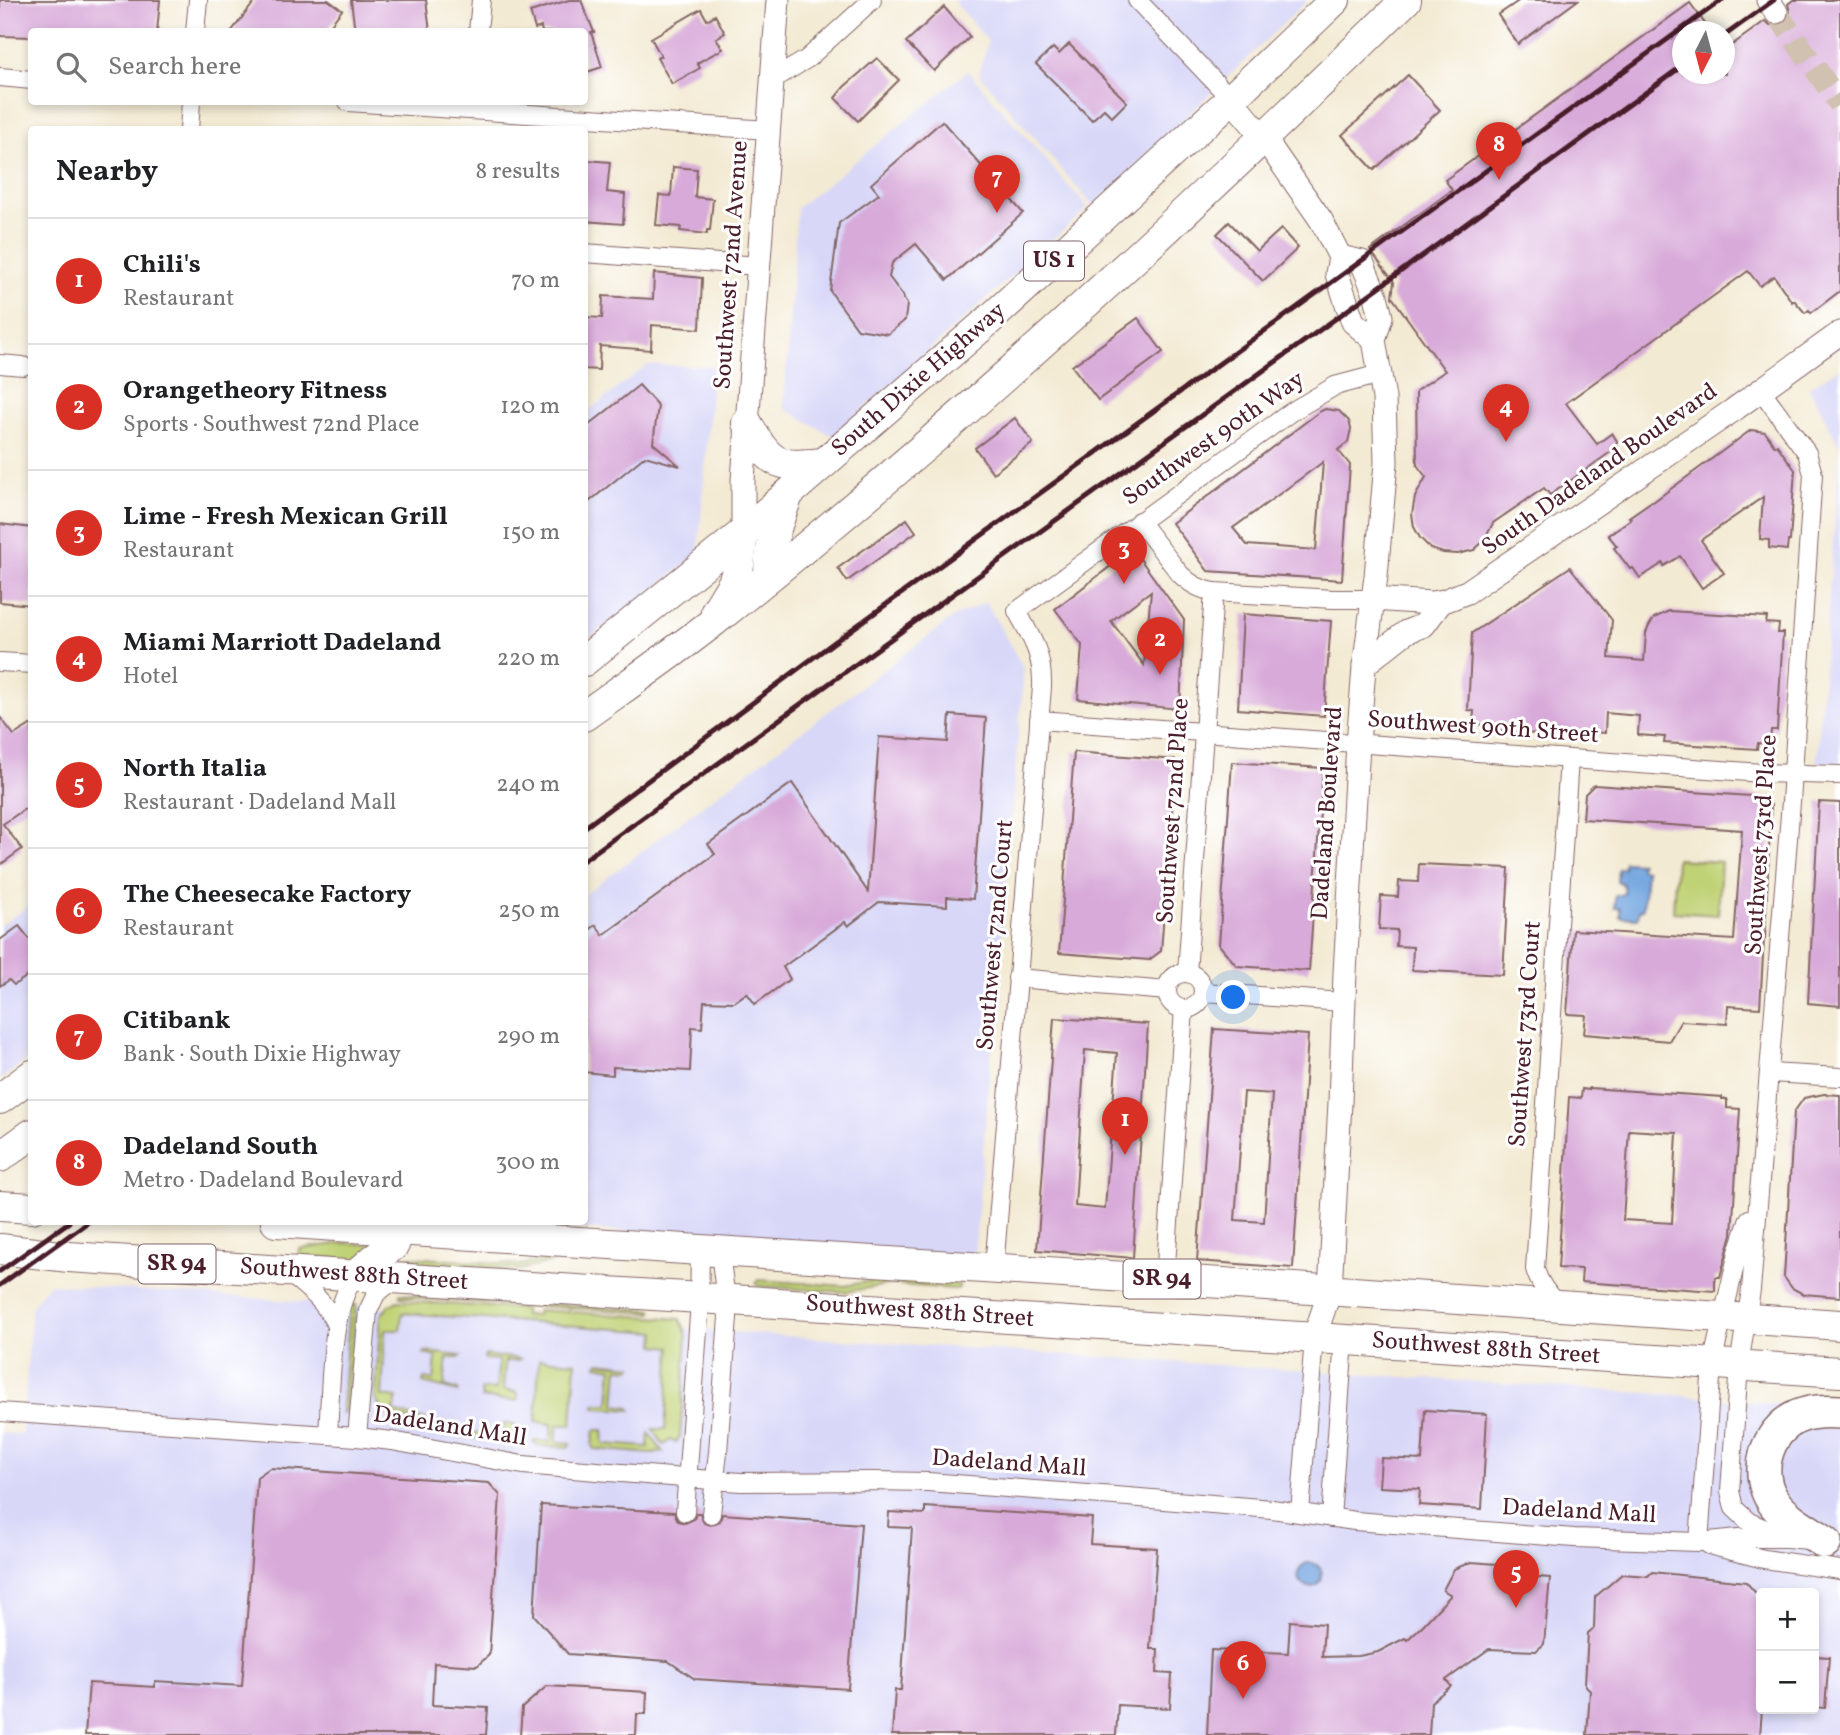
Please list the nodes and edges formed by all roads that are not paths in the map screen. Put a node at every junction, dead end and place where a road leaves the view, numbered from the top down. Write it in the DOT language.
graph roads {
  1 [pos="198,0"];
  2 [pos="481,0"];
  3 [pos="778,0"];
  4 [pos="872,0"];
  5 [pos="1137,0"];
  6 [pos="1335,0"];
  7 [pos="1406,0"];
  8 [pos="195,28"];
  9 [pos="478,28"];
  10 [pos="0,77"];
  11 [pos="28,80"];
  12 [pos="772,80"];
  13 [pos="1231,100"];
  14 [pos="191,105"];
  15 [pos="442,105"];
  16 [pos="473,106"];
  17 [pos="189,126"];
  18 [pos="769,130"];
  19 [pos="1265,138"];
  20 [pos="588,253"];
  21 [pos="759,266"];
  22 [pos="1840,332"];
  23 [pos="0,364"];
  24 [pos="23,366"];
  25 [pos="1380,374"];
  26 [pos="1761,390"];
  27 [pos="747,424"];
  28 [pos="824,463"];
  29 [pos="789,492"];
  30 [pos="1139,521"];
  31 [pos="743,533"];
  32 [pos="768,576"];
  33 [pos="1214,592"];
  34 [pos="1373,599"];
  35 [pos="1441,602"];
  36 [pos="1017,611"];
  37 [pos="707,626"];
  38 [pos="588,658"];
  39 [pos="0,662"];
  40 [pos="28,664"];
  41 [pos="1364,665"];
  42 [pos="588,713"];
  43 [pos="1039,720"];
  44 [pos="1205,733"];
  45 [pos="1359,744"];
  46 [pos="1569,759"];
  47 [pos="1792,773"];
  48 [pos="1840,775"];
  49 [pos="1186,973"];
  50 [pos="1017,978"];
  51 [pos="1167,991"];
  52 [pos="1204,992"];
  53 [pos="1343,1002"];
  54 [pos="1184,1009"];
  55 [pos="1769,1073"];
  56 [pos="1840,1077"];
  57 [pos="28,1078"];
  58 [pos="0,1099"];
  59 [pos="28,1137"];
  60 [pos="0,1157"];
  61 [pos="0,1206"];
  62 [pos="28,1208"];
  63 [pos="322,1225"];
  64 [pos="399,1230"];
  65 [pos="0,1249"];
  66 [pos="710,1251"];
  67 [pos="994,1269"];
  68 [pos="286,1271"];
  69 [pos="356,1275"];
  70 [pos="396,1278"];
  71 [pos="1165,1279"];
  72 [pos="1330,1291"];
  73 [pos="714,1298"];
  74 [pos="1559,1306"];
  75 [pos="948,1313"];
  76 [pos="1735,1318"];
  77 [pos="336,1325"];
  78 [pos="1840,1325"];
  79 [pos="1314,1338"];
  80 [pos="1344,1339"];
  81 [pos="1726,1365"];
  82 [pos="1840,1372"];
  83 [pos="0,1412"];
  84 [pos="1840,1412"];
  85 [pos="328,1435"];
  86 [pos="358,1437"];
  87 [pos="688,1478"];
  88 [pos="715,1480"];
  89 [pos="685,1512"];
  90 [pos="1300,1513"];
  91 [pos="711,1514"];
  92 [pos="1331,1517"];
  93 [pos="1787,1538"];
  94 [pos="1699,1542"];
  95 [pos="1832,1543"];
  96 [pos="1840,1570"];
  1 -- 8 [label="street"];
  2 -- 9 [label="street"];
  3 -- 12 [label="street, Southwest 72nd Avenue"];
  4 -- 12 [label="street"];
  5 -- 13 [label="street"];
  6 -- 13 [label="main road, South Dixie Highway / US 1"];
  7 -- 19 [label="main road, US 1"];
  10 -- 11 [label="street"];
  12 -- 18 [label="street, Southwest 72nd Avenue"];
  13 -- 19 [label="street, Dadeland Boulevard"];
  13 -- 28 [label="main road, South Dixie Highway / US 1"];
  14 -- 17 [label="street"];
  15 -- 16 [label="street"];
  16 -- 18 [label="street"];
  18 -- 21 [label="street, Southwest 72nd Avenue"];
  19 -- 25 [label="street, Dadeland Boulevard"];
  19 -- 32 [label="main road, US 1"];
  20 -- 21 [label="street"];
  21 -- 27 [label="street, Southwest 72nd Avenue"];
  22 -- 26 [label="street, South Dadeland Boulevard"];
  23 -- 24 [label="street"];
  25 -- 30 [label="street, Southwest 90th Way"];
  25 -- 34 [label="street, Dadeland Boulevard"];
  26 -- 35 [label="street, South Dadeland Boulevard"];
  26 -- 47 [label="street, Southwest 73rd Place"];
  27 -- 28 [label="main road"];
  27 -- 31 [label="street, Southwest 72nd Avenue"];
  28 -- 29 [label="main road, South Dixie Highway / US 1"];
  29 -- 31 [label="main road, South Dixie Highway / US 1"];
  29 -- 32 [label="main road"];
  30 -- 33 [label="street"];
  30 -- 36 [label="street, Southwest 90th Way"];
  31 -- 37 [label="main road"];
  31 -- 38 [label="main road, South Dixie Highway / US 1"];
  32 -- 37 [label="main road, US 1"];
  33 -- 34 [label="street"];
  33 -- 44 [label="street, Southwest 72nd Place"];
  34 -- 35 [label="street, South Dadeland Boulevard"];
  34 -- 41 [label="street, Dadeland Boulevard"];
  35 -- 41 [label="street"];
  36 -- 43 [label="street, Southwest 72nd Court"];
  37 -- 42 [label="main road, US 1"];
  39 -- 40 [label="street"];
  41 -- 45 [label="street, Dadeland Boulevard"];
  43 -- 44 [label="street, Southwest 90th Street"];
  43 -- 50 [label="street, Southwest 72nd Court"];
  44 -- 45 [label="street, Southwest 90th Street"];
  44 -- 49 [label="street, Southwest 72nd Place"];
  45 -- 46 [label="street, Southwest 90th Street"];
  45 -- 53 [label="street, Dadeland Boulevard"];
  46 -- 47 [label="street, Southwest 90th Street"];
  46 -- 74 [label="street, Southwest 73rd Court"];
  47 -- 48 [label="street, Southwest 90th Street"];
  47 -- 55 [label="street, Southwest 73rd Place"];
  49 -- 51 [label="street"];
  49 -- 52 [label="street"];
  50 -- 51 [label="street"];
  50 -- 67 [label="street, Southwest 72nd Court"];
  51 -- 54 [label="street"];
  52 -- 53 [label="street"];
  52 -- 54 [label="street"];
  53 -- 72 [label="street, Dadeland Boulevard"];
  54 -- 71 [label="street"];
  55 -- 56 [label="street"];
  55 -- 76 [label="street, Southwest 73rd Place"];
  57 -- 58 [label="main road"];
  59 -- 60 [label="main road"];
  61 -- 62 [label="main road"];
  63 -- 64 [label="main road, Southwest 88th Street / SR 94"];
  64 -- 66 [label="main road, Southwest 88th Street / SR 94"];
  64 -- 69 [label="main road"];
  65 -- 68 [label="main road, Southwest 88th Street / SR 94"];
  66 -- 67 [label="main road, Southwest 88th Street / SR 94"];
  66 -- 73 [label="street"];
  66 -- 73 [label="street"];
  67 -- 71 [label="main road, Southwest 88th Street / SR 94"];
  67 -- 75 [label="main road"];
  68 -- 69 [label="main road, Southwest 88th Street / SR 94"];
  68 -- 77 [label="street"];
  69 -- 70 [label="main road, Southwest 88th Street / SR 94"];
  69 -- 77 [label="street"];
  70 -- 73 [label="main road, Southwest 88th Street / SR 94"];
  70 -- 86 [label="street"];
  71 -- 72 [label="main road, Southwest 88th Street / SR 94"];
  72 -- 74 [label="main road, Southwest 88th Street / SR 94"];
  72 -- 79 [label="street, Dadeland Boulevard"];
  72 -- 80 [label="street, Dadeland Boulevard"];
  73 -- 75 [label="main road, Southwest 88th Street / SR 94"];
  73 -- 87 [label="street"];
  73 -- 88 [label="street"];
  74 -- 76 [label="main road, Southwest 88th Street / SR 94"];
  75 -- 79 [label="main road, Southwest 88th Street / SR 94"];
  76 -- 78 [label="main road, Southwest 88th Street / SR 94"];
  76 -- 81 [label="street"];
  76 -- 81 [label="street"];
  77 -- 85 [label="street"];
  79 -- 80 [label="main road, Southwest 88th Street / SR 94"];
  79 -- 90 [label="street"];
  80 -- 81 [label="main road, Southwest 88th Street / SR 94"];
  80 -- 92 [label="street"];
  81 -- 82 [label="main road, Southwest 88th Street / SR 94"];
  81 -- 93 [label="street"];
  81 -- 94 [label="street"];
  83 -- 85 [label="street, Dadeland Mall"];
  84 -- 95 [label="highway"];
  85 -- 86 [label="street, Dadeland Mall"];
  86 -- 87 [label="street, Dadeland Mall"];
  87 -- 88 [label="street, Dadeland Mall"];
  87 -- 89 [label="street"];
  88 -- 90 [label="street, Dadeland Mall"];
  88 -- 91 [label="street"];
  90 -- 92 [label="street, Dadeland Mall"];
  92 -- 94 [label="street, Dadeland Mall"];
  93 -- 94 [label="street, Dadeland Mall"];
  93 -- 95 [label="street, Dadeland Mall"];
  94 -- 96 [label="street, Dadeland Mall"];
}
